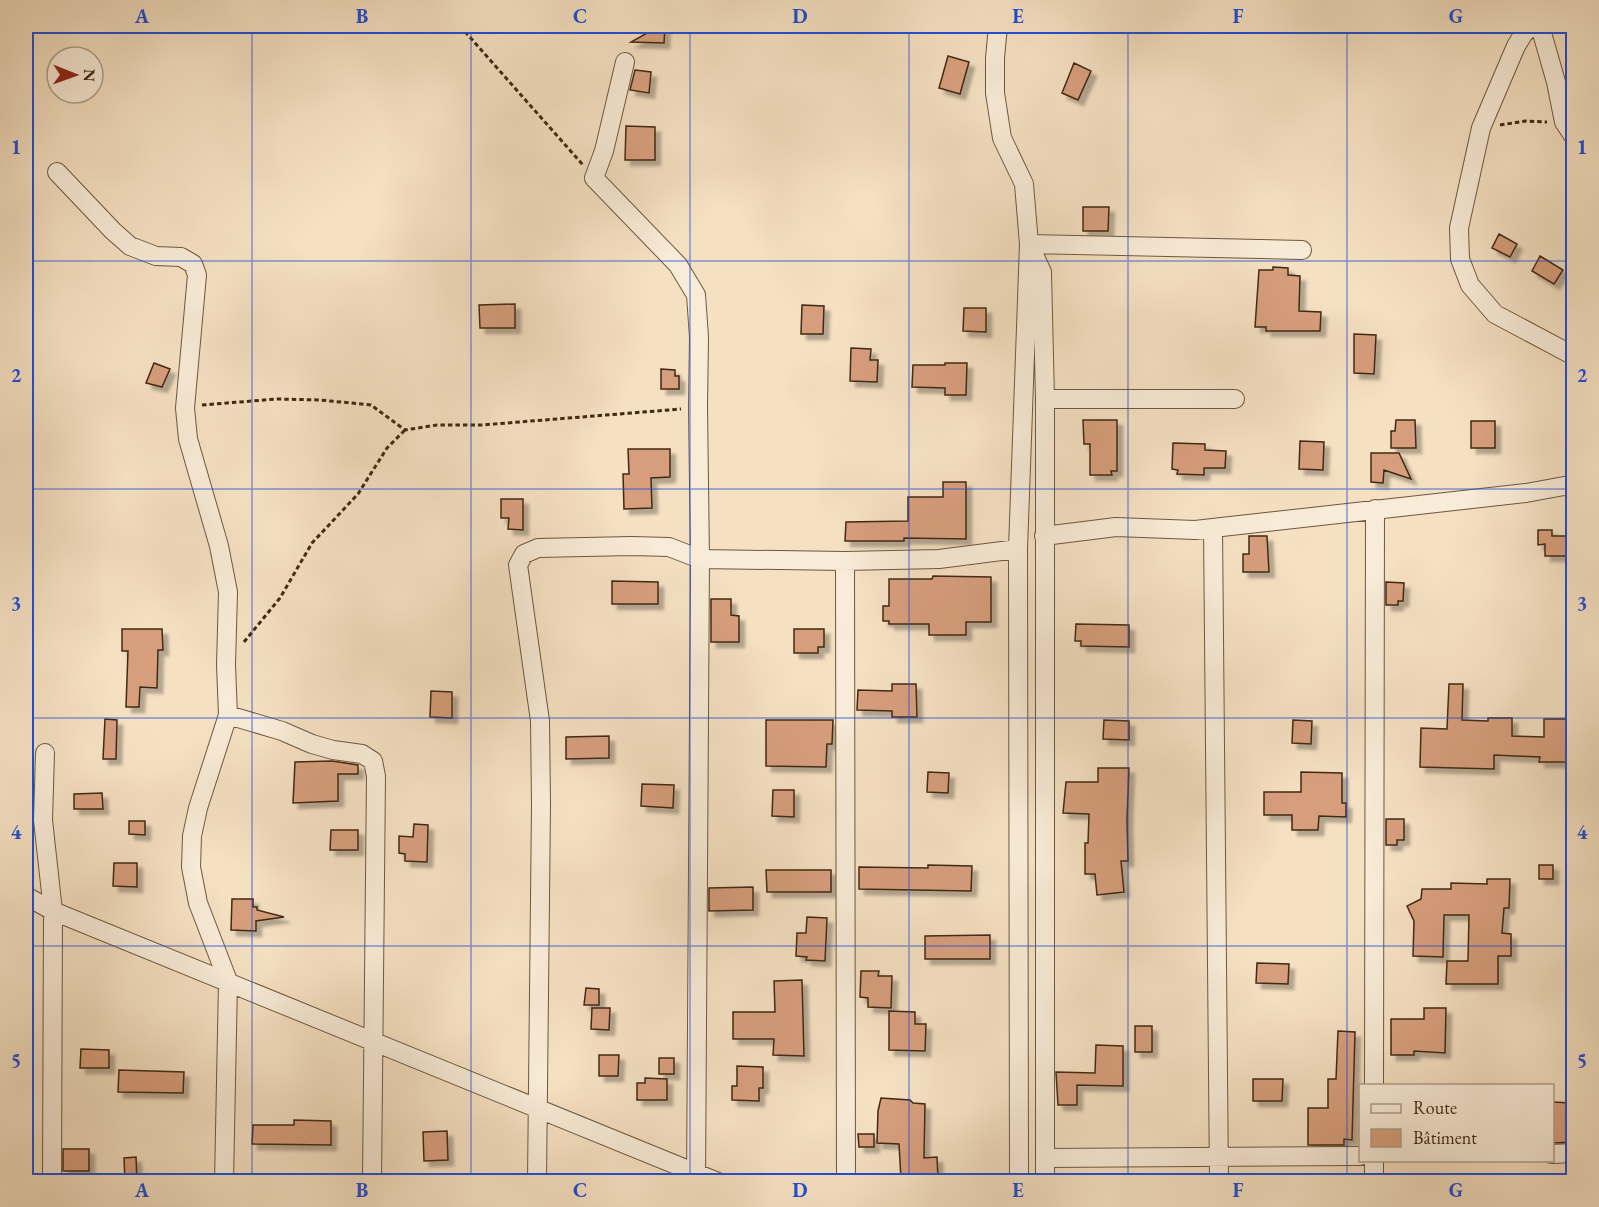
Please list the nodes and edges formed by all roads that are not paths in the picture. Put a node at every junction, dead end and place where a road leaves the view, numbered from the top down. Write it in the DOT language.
graph roads {
  1 [pos="998,26"];
  2 [pos="1533,26"];
  3 [pos="1540,26"];
  4 [pos="625,62"];
  5 [pos="1574,137"];
  6 [pos="57,172"];
  7 [pos="1029,244"];
  8 [pos="1302,250"];
  9 [pos="1574,356"];
  10 [pos="1045,399"];
  11 [pos="1235,399"];
  12 [pos="1574,487"];
  13 [pos="1374,509"];
  14 [pos="1213,528"];
  15 [pos="1044,536"];
  16 [pos="1018,549"];
  17 [pos="700,559"];
  18 [pos="845,561"];
  19 [pos="228,715"];
  20 [pos="45,753"];
  21 [pos="26,896"];
  22 [pos="53,911"];
  23 [pos="228,981"];
  24 [pos="374,1043"];
  25 [pos="1374,1084"];
  26 [pos="538,1108"];
  27 [pos="1554,1154"];
  28 [pos="1574,1154"];
  29 [pos="1359,1156"];
  30 [pos="1219,1157"];
  31 [pos="1045,1158"];
  32 [pos="1374,1162"];
  33 [pos="696,1177"];
  34 [pos="52,1182"];
  35 [pos="224,1182"];
  36 [pos="372,1182"];
  37 [pos="537,1182"];
  38 [pos="718,1182"];
  39 [pos="846,1182"];
  40 [pos="1019,1182"];
  41 [pos="1045,1182"];
  42 [pos="1219,1182"];
  43 [pos="1374,1182"];
  1 -- 7 [label="street"];
  2 -- 9 [label="street"];
  3 -- 5 [label="street"];
  4 -- 17 [label="street"];
  6 -- 19 [label="street"];
  7 -- 8 [label="street"];
  7 -- 10 [label="street"];
  7 -- 16 [label="street"];
  10 -- 11 [label="street"];
  10 -- 15 [label="street"];
  12 -- 13 [label="street"];
  13 -- 14 [label="street"];
  13 -- 25 [label="street"];
  14 -- 15 [label="street"];
  14 -- 30 [label="street"];
  15 -- 31 [label="street"];
  16 -- 18 [label="street"];
  16 -- 40 [label="street"];
  17 -- 18 [label="street"];
  17 -- 26 [label="street"];
  17 -- 33 [label="street"];
  18 -- 39 [label="street"];
  19 -- 23 [label="street"];
  19 -- 24 [label="street"];
  20 -- 22 [label="street"];
  21 -- 22 [label="street"];
  22 -- 23 [label="street"];
  22 -- 34 [label="street"];
  23 -- 24 [label="street"];
  23 -- 35 [label="street"];
  24 -- 26 [label="street"];
  24 -- 36 [label="street"];
  26 -- 33 [label="street"];
  26 -- 37 [label="street"];
  27 -- 28 [label="street"];
  29 -- 30 [label="street"];
  30 -- 31 [label="street"];
  30 -- 42 [label="street"];
  31 -- 41 [label="street"];
  32 -- 43 [label="street"];
  33 -- 38 [label="street"];
}
